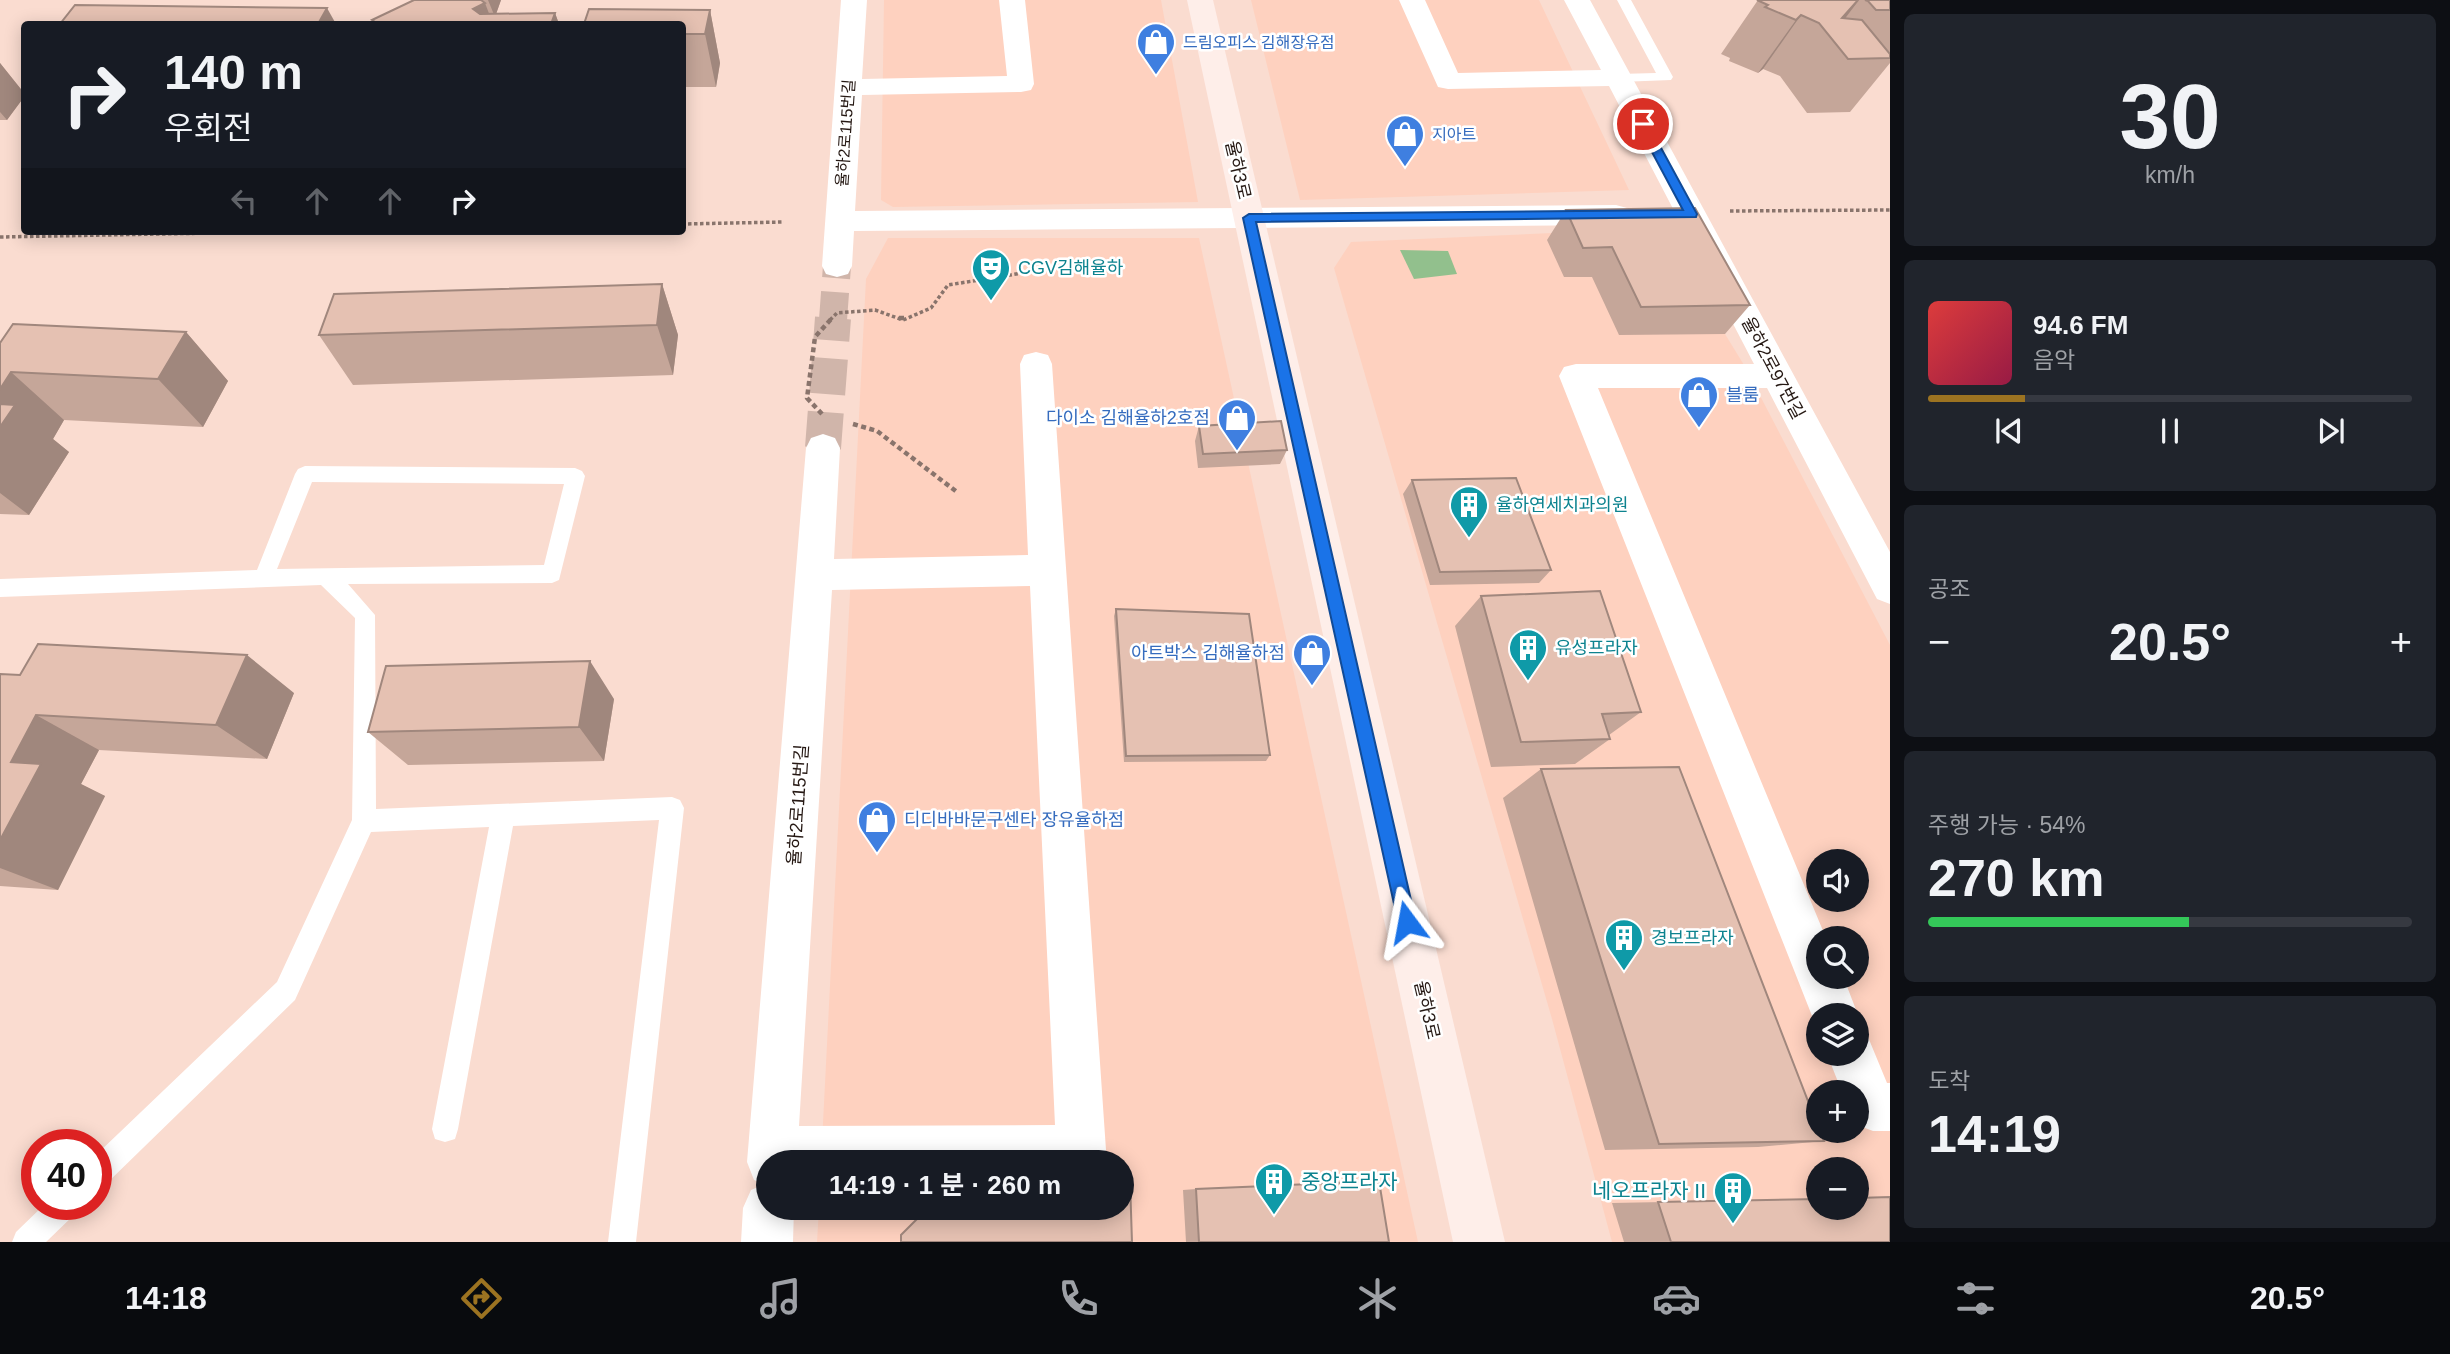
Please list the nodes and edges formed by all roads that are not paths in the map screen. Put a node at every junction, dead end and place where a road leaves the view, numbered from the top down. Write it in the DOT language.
graph roads {
  1 [pos="854,0"];
  2 [pos="1012,0"];
  3 [pos="1200,0"];
  4 [pos="1412,0"];
  5 [pos="1577,0"];
  6 [pos="1624,0"];
  7 [pos="1619,78"];
  8 [pos="848,87"];
  9 [pos="1681,214"];
  10 [pos="1249,218"];
  11 [pos="839,221"];
  12 [pos="837,266"];
  13 [pos="1036,364"];
  14 [pos="1777,376"];
  15 [pos="833,429"];
  16 [pos="1048,570"];
  17 [pos="814,575"];
  18 [pos="326,576"];
  19 [pos="264,577"];
  20 [pos="0,588"];
  21 [pos="1890,588"];
  22 [pos="503,815"];
  23 [pos="364,821"];
  24 [pos="1806,943"];
  25 [pos="1856,1066"];
  26 [pos="1890,1107"];
  27 [pos="445,1129"];
  28 [pos="773,1150"];
  29 [pos="1081,1150"];
  30 [pos="112,1159"];
  31 [pos="49,1220"];
  32 [pos="768,1220"];
  33 [pos="26,1242"];
  34 [pos="622,1242"];
  35 [pos="767,1242"];
  36 [pos="1479,1242"];
  1 -- 8 [label="street, 율하2로115번길"];
  2 -- 8 [label="street"];
  3 -- 10 [label="street, 율하3로"];
  4 -- 7 [label="street"];
  5 -- 7 [label="street, 율하2로97번길"];
  6 -- 7 [label="lane"];
  7 -- 9 [label="street, 율하2로97번길"];
  8 -- 11 [label="street, 율하2로115번길"];
  9 -- 10 [label="street"];
  9 -- 14 [label="street, 율하2로97번길"];
  10 -- 11 [label="street"];
  10 -- 36 [label="street, 율하3로"];
  11 -- 12 [label="street, 율하2로115번길"];
  13 -- 16 [label="street"];
  14 -- 21 [label="street, 율하2로97번길"];
  14 -- 24 [label="street"];
  15 -- 17 [label="street, 율하2로115번길"];
  16 -- 17 [label="street"];
  16 -- 29 [label="street"];
  17 -- 28 [label="street, 율하2로115번길"];
  18 -- 19 [label="lane"];
  18 -- 19 [label="lane"];
  18 -- 23 [label="lane"];
  19 -- 20 [label="lane"];
  22 -- 23 [label="lane"];
  22 -- 27 [label="lane"];
  22 -- 34 [label="lane"];
  23 -- 30 [label="lane"];
  25 -- 26 [label="street"];
  31 -- 33 [label="lane"];
  32 -- 35 [label="street"];
}
